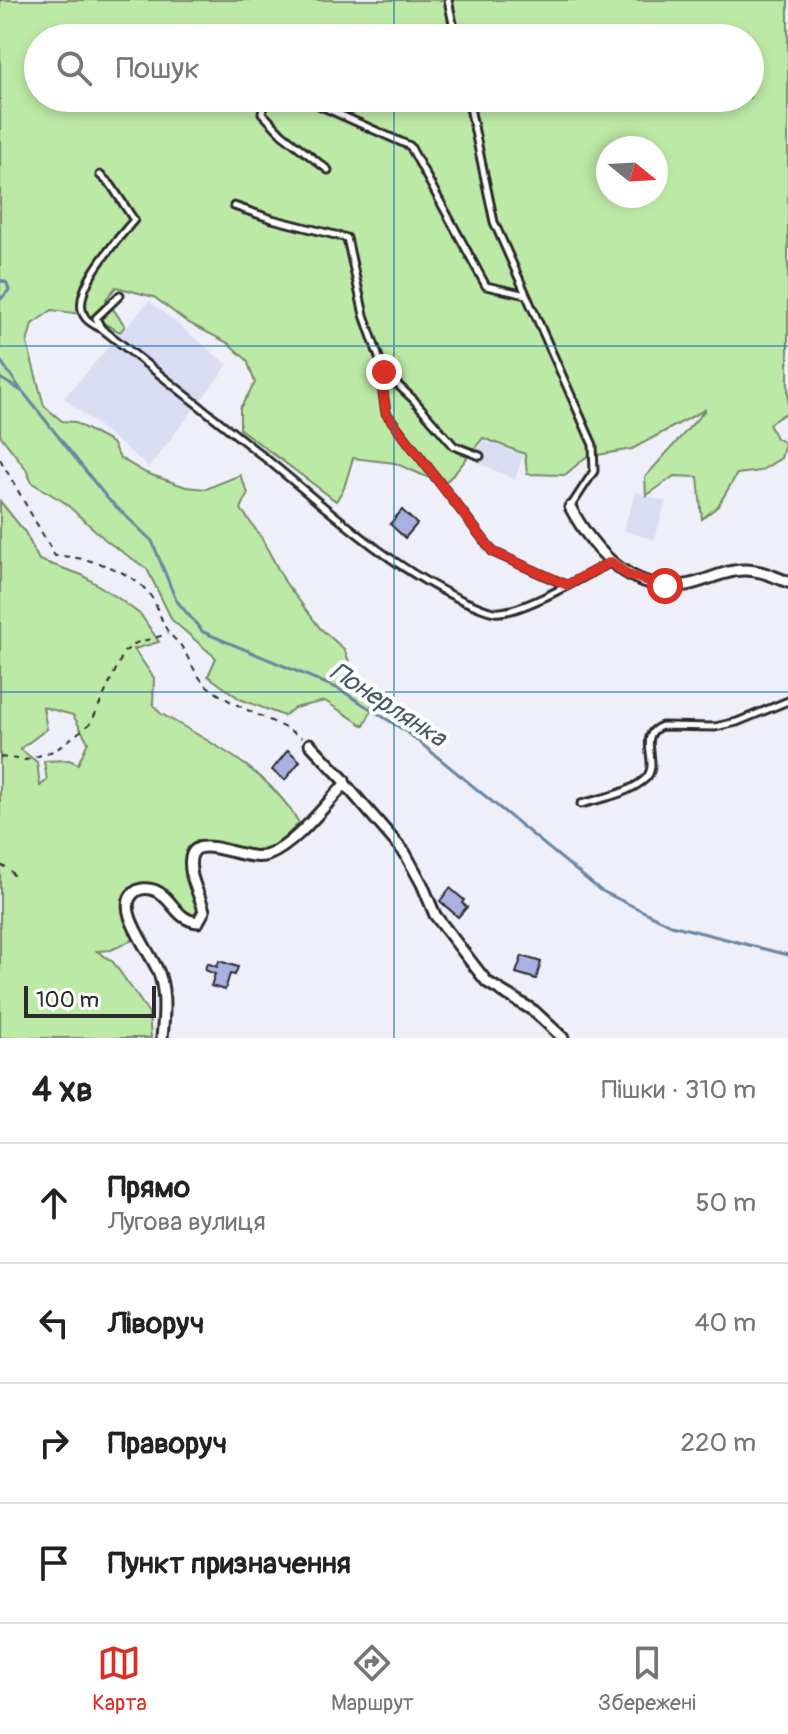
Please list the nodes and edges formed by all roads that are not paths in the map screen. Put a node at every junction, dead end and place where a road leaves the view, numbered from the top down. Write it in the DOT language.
graph roads {
  1 [pos="448,0"];
  2 [pos="453,24"];
  3 [pos="262,112"];
  4 [pos="334,112"];
  5 [pos="471,112"];
  6 [pos="328,170"];
  7 [pos="100,175"];
  8 [pos="234,206"];
  9 [pos="120,295"];
  10 [pos="527,295"];
  11 [pos="101,328"];
  12 [pos="384,372"];
  13 [pos="480,456"];
  14 [pos="570,507"];
  15 [pos="611,562"];
  16 [pos="788,582"];
  17 [pos="567,585"];
  18 [pos="788,701"];
  19 [pos="310,744"];
  20 [pos="345,784"];
  21 [pos="581,804"];
  22 [pos="162,1038"];
  23 [pos="563,1038"];
  1 -- 2 [label="lane"];
  3 -- 6 [label="lane"];
  4 -- 10 [label="lane"];
  5 -- 10 [label="lane"];
  7 -- 11 [label="lane"];
  8 -- 12 [label="lane"];
  9 -- 11 [label="lane"];
  10 -- 14 [label="lane"];
  11 -- 17 [label="lane"];
  12 -- 13 [label="lane"];
  12 -- 17 [label="lane"];
  14 -- 15 [label="street"];
  15 -- 16 [label="street"];
  15 -- 17 [label="lane"];
  18 -- 21 [label="lane"];
  19 -- 20 [label="street"];
  20 -- 22 [label="street"];
  20 -- 23 [label="street"];
}
